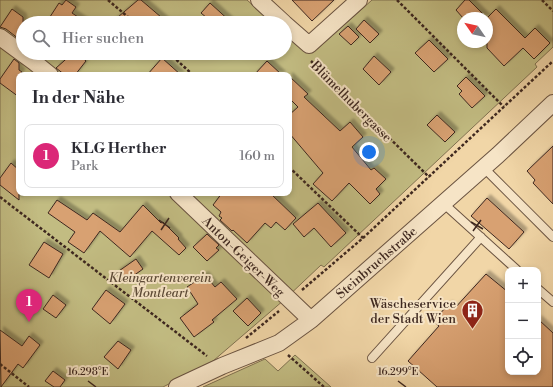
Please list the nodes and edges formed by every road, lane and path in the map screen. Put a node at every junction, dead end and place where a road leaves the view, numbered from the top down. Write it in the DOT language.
graph roads {
  1 [pos="108,0"];
  2 [pos="259,0"];
  3 [pos="359,0"];
  4 [pos="397,0"];
  5 [pos="542,0"];
  6 [pos="553,11"];
  7 [pos="127,16"];
  8 [pos="277,16"];
  9 [pos="292,29"];
  10 [pos="0,37"];
  11 [pos="310,45"];
  12 [pos="16,49"];
  13 [pos="31,60"];
  14 [pos="177,60"];
  15 [pos="553,61"];
  16 [pos="46,72"];
  17 [pos="190,72"];
  18 [pos="553,103"];
  19 [pos="504,106"];
  20 [pos="484,168"];
  21 [pos="292,170"];
  22 [pos="429,177"];
  23 [pos="181,196"];
  24 [pos="0,197"];
  25 [pos="443,203"];
  26 [pos="553,236"];
  27 [pos="480,237"];
  28 [pos="363,238"];
  29 [pos="514,267"];
  30 [pos="541,292"];
  31 [pos="290,301"];
  32 [pos="553,302"];
  33 [pos="311,320"];
  34 [pos="242,342"];
  35 [pos="276,344"];
  36 [pos="372,358"];
  37 [pos="0,364"];
  38 [pos="222,366"];
  39 [pos="29,387"];
  40 [pos="177,387"];
  41 [pos="324,387"];
  1 -- 7 [label="path"];
  2 -- 8 [label="street, Blümelhubergasse"];
  3 -- 11 [label="street"];
  4 -- 19 [label="path"];
  5 -- 6 [label="path"];
  9 -- 11 [label="street, Blümelhubergasse"];
  10 -- 12 [label="street"];
  11 -- 22 [label="path, Blümelhubergasse"];
  13 -- 16 [label="street"];
  14 -- 17 [label="path"];
  15 -- 19 [label="path"];
  18 -- 20 [label="street, Steinbruchstraße"];
  19 -- 22 [label="path"];
  20 -- 25 [label="street, Steinbruchstraße"];
  20 -- 26 [label="lane"];
  21 -- 28 [label="path"];
  22 -- 28 [label="path"];
  23 -- 31 [label="street, Anton-Geiger-Weg"];
  24 -- 38 [label="path"];
  25 -- 27 [label="lane"];
  25 -- 33 [label="street, Steinbruchstraße"];
  27 -- 29 [label="lane"];
  27 -- 36 [label="lane"];
  28 -- 31 [label="path"];
  30 -- 32 [label="lane"];
  31 -- 33 [label="street, Anton-Geiger-Weg"];
  31 -- 34 [label="path"];
  33 -- 35 [label="street, Steinbruchstraße"];
  35 -- 38 [label="street, Steinbruchstraße"];
  35 -- 41 [label="path"];
  37 -- 39 [label="path"];
  38 -- 40 [label="street, Steinbruchstraße"];
}
